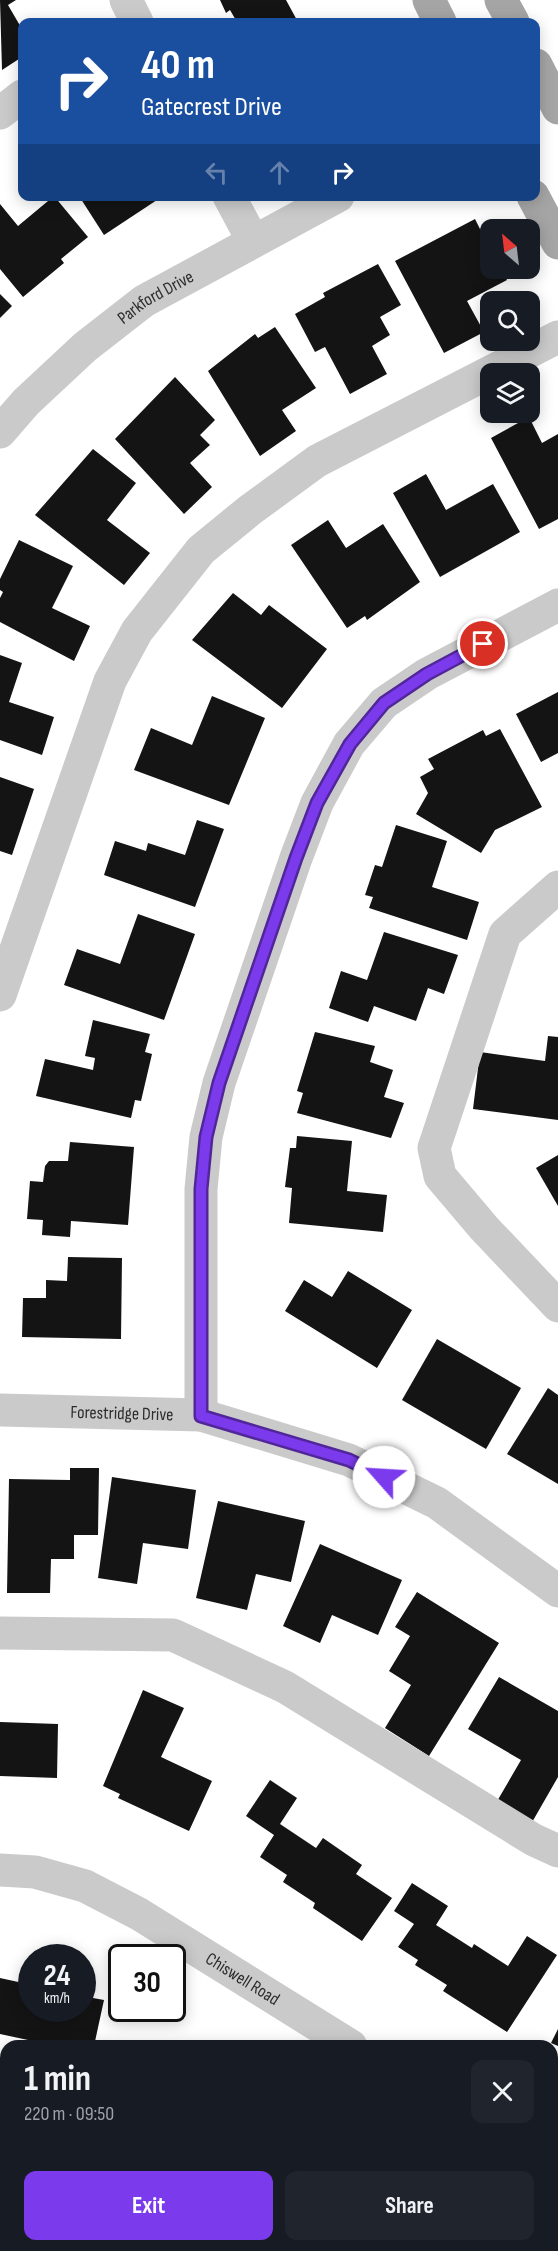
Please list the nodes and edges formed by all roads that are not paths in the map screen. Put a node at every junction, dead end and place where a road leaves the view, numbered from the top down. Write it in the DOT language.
graph roads {
  1 [pos="126,0"];
  2 [pos="429,0"];
  3 [pos="501,0"];
  4 [pos="135,18"];
  5 [pos="438,18"];
  6 [pos="511,18"];
  7 [pos="18,99"];
  8 [pos="0,113"];
  9 [pos="232,201"];
  10 [pos="329,201"];
  11 [pos="536,201"];
  12 [pos="253,241"];
  13 [pos="558,243"];
  14 [pos="558,337"];
  15 [pos="0,432"];
  16 [pos="558,604"];
  17 [pos="558,887"];
  18 [pos="0,995"];
  19 [pos="558,1306"];
  20 [pos="0,1410"];
  21 [pos="201,1416"];
  22 [pos="558,1591"];
  23 [pos="0,1633"];
  24 [pos="558,1851"];
  25 [pos="0,1870"];
  26 [pos="341,2040"];
  1 -- 4 [label="street"];
  2 -- 5 [label="main road"];
  3 -- 6 [label="main road"];
  7 -- 8 [label="street"];
  9 -- 12 [label="street"];
  10 -- 12 [label="street, Parkford Drive"];
  11 -- 13 [label="main road"];
  12 -- 15 [label="street, Parkford Drive"];
  14 -- 18 [label="street"];
  16 -- 21 [label="street"];
  17 -- 19 [label="street"];
  20 -- 21 [label="street, Forestridge Drive"];
  21 -- 22 [label="street, Forestridge Drive"];
  23 -- 24 [label="street"];
  25 -- 26 [label="street, Chiswell Road"];
}
